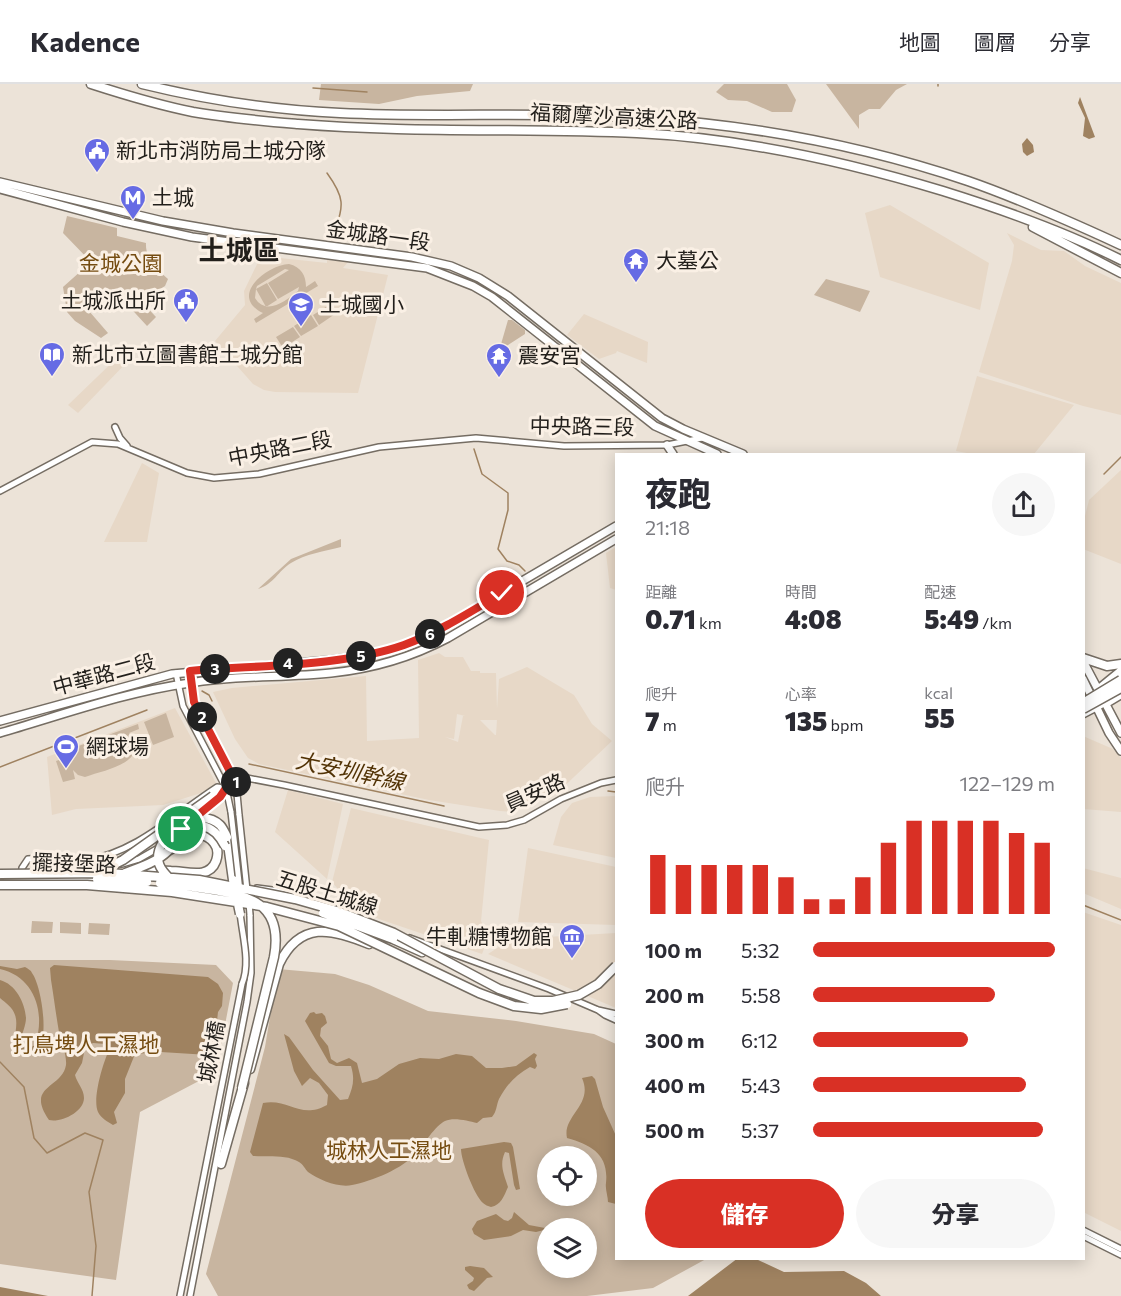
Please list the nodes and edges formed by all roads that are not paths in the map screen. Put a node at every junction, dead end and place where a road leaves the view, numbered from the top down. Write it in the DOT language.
graph roads {
  1 [pos="91,84"];
  2 [pos="142,84"];
  3 [pos="0,182"];
  4 [pos="0,189"];
  5 [pos="1006,212"];
  6 [pos="1121,245"];
  7 [pos="1121,260"];
  8 [pos="1121,273"];
  9 [pos="115,427"];
  10 [pos="476,438"];
  11 [pos="702,438"];
  12 [pos="711,441"];
  13 [pos="687,442"];
  14 [pos="667,445"];
  15 [pos="129,447"];
  16 [pos="699,447"];
  17 [pos="672,453"];
  18 [pos="696,453"];
  19 [pos="707,453"];
  20 [pos="741,453"];
  21 [pos="0,491"];
  22 [pos="615,527"];
  23 [pos="615,540"];
  24 [pos="1085,660"];
  25 [pos="1085,664"];
  26 [pos="1121,664"];
  27 [pos="190,671"];
  28 [pos="1121,671"];
  29 [pos="176,673"];
  30 [pos="1121,680"];
  31 [pos="1085,681"];
  32 [pos="191,682"];
  33 [pos="178,684"];
  34 [pos="1121,688"];
  35 [pos="1095,692"];
  36 [pos="1121,694"];
  37 [pos="1085,700"];
  38 [pos="1085,700"];
  39 [pos="1106,703"];
  40 [pos="1085,708"];
  41 [pos="1096,708"];
  42 [pos="1085,714"];
  43 [pos="0,721"];
  44 [pos="0,733"];
  45 [pos="1121,733"];
  46 [pos="1121,751"];
  47 [pos="615,780"];
  48 [pos="236,783"];
  49 [pos="226,788"];
  50 [pos="167,852"];
  51 [pos="82,864"];
  52 [pos="24,876"];
  53 [pos="0,877"];
  54 [pos="75,878"];
  55 [pos="233,880"];
  56 [pos="0,885"];
  57 [pos="240,914"];
  58 [pos="442,960"];
  59 [pos="424,967"];
  60 [pos="615,967"];
  61 [pos="615,972"];
  62 [pos="598,1010"];
  63 [pos="615,1014"];
  64 [pos="615,1020"];
  65 [pos="242,1088"];
  66 [pos="221,1164"];
  67 [pos="1085,1231"];
  68 [pos="1085,1237"];
  69 [pos="1121,1249"];
  70 [pos="1121,1255"];
  71 [pos="180,1296"];
  72 [pos="190,1296"];
  1 -- 5 [label="highway, 福爾摩沙高速公路"];
  2 -- 6 [label="highway, 福爾摩沙高速公路"];
  3 -- 11 [label="main road, 金城路一段"];
  4 -- 13 [label="main road, 金城路一段"];
  5 -- 7 [label="highway, 福爾摩沙高速公路"];
  5 -- 8 [label="highway"];
  9 -- 15 [label="street"];
  10 -- 14 [label="street, 中央路三段"];
  10 -- 15 [label="street, 中央路二段"];
  11 -- 12 [label="main road"];
  11 -- 13 [label="street, 中央路三段"];
  11 -- 16 [label="main road"];
  12 -- 19 [label="main road"];
  12 -- 20 [label="main road"];
  13 -- 14 [label="street, 中央路三段"];
  13 -- 16 [label="main road"];
  14 -- 17 [label="main road"];
  15 -- 21 [label="street, 中央路二段"];
  16 -- 18 [label="main road"];
  16 -- 19 [label="main road"];
  22 -- 27 [label="main road, 中華路二段"];
  23 -- 32 [label="main road, 中華路二段"];
  24 -- 26 [label="highway"];
  25 -- 35 [label="main road"];
  27 -- 29 [label="main road, 中華路二段"];
  27 -- 32 [label="street"];
  28 -- 35 [label="highway"];
  29 -- 33 [label="street, 城林橋"];
  29 -- 43 [label="main road, 中華路二段"];
  30 -- 38 [label="highway, bridge"];
  31 -- 35 [label="main road"];
  32 -- 33 [label="main road, 中華路二段"];
  32 -- 48 [label="street"];
  33 -- 44 [label="main road, 中華路二段"];
  33 -- 49 [label="street, 城林橋"];
  34 -- 40 [label="highway, bridge"];
  35 -- 37 [label="street"];
  35 -- 39 [label="main road"];
  35 -- 41 [label="main road"];
  36 -- 39 [label="highway"];
  39 -- 41 [label="street"];
  39 -- 45 [label="main road"];
  41 -- 42 [label="street"];
  41 -- 46 [label="main road"];
  47 -- 48 [label="street, 員安路"];
  48 -- 49 [label="street"];
  48 -- 72 [label="street, 城林橋, bridge"];
  49 -- 51 [label="street"];
  49 -- 51 [label="street"];
  49 -- 54 [label="highway, bridge"];
  49 -- 57 [label="street, 城林橋, bridge"];
  50 -- 51 [label="highway"];
  50 -- 54 [label="highway, bridge"];
  50 -- 55 [label="highway, bridge"];
  51 -- 52 [label="street"];
  52 -- 53 [label="highway, 五股土城線, bridge"];
  52 -- 58 [label="highway, 五股土城線, bridge"];
  52 -- 62 [label="street, 擺接堡路"];
  52 -- 65 [label="highway, bridge"];
  53 -- 54 [label="highway, bridge"];
  55 -- 57 [label="highway, bridge"];
  55 -- 58 [label="highway, bridge"];
  56 -- 59 [label="highway, 五股土城線, bridge"];
  57 -- 71 [label="street, 城林橋, bridge"];
  58 -- 60 [label="highway, 五股土城線, bridge"];
  59 -- 61 [label="highway, 五股土城線, bridge"];
  59 -- 65 [label="highway, bridge"];
  62 -- 63 [label="street, 擺接堡路"];
  62 -- 64 [label="street, 擺接堡路"];
  65 -- 66 [label="highway"];
  67 -- 69 [label="street"];
  68 -- 70 [label="street"];
}
